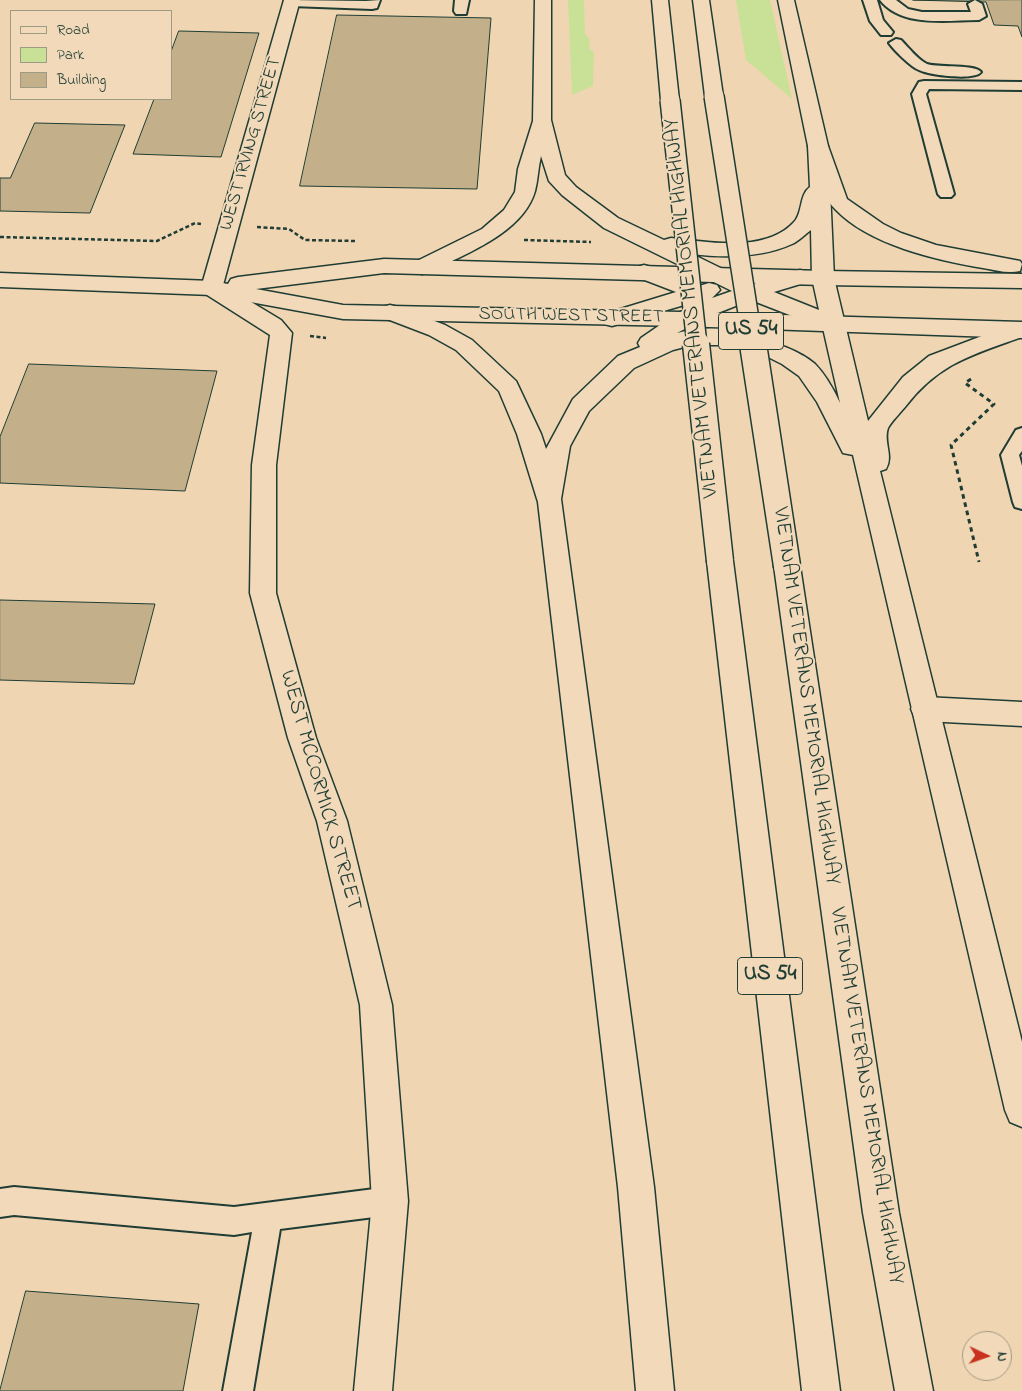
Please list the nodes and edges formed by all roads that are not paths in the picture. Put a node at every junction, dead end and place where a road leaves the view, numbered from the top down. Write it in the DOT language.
graph roads {
  1 [pos="373,0"];
  2 [pos="543,0"];
  3 [pos="660,0"];
  4 [pos="701,0"];
  5 [pos="786,0"];
  6 [pos="870,0"];
  7 [pos="887,0"];
  8 [pos="291,1"];
  9 [pos="933,2"];
  10 [pos="975,4"];
  11 [pos="937,16"];
  12 [pos="886,32"];
  13 [pos="896,44"];
  14 [pos="1022,74"];
  15 [pos="1022,86"];
  16 [pos="542,120"];
  17 [pos="818,146"];
  18 [pos="820,176"];
  19 [pos="946,194"];
  20 [pos="786,239"];
  21 [pos="652,243"];
  22 [pos="422,267"];
  23 [pos="1022,268"];
  24 [pos="644,272"];
  25 [pos="726,277"];
  26 [pos="800,277"];
  27 [pos="824,278"];
  28 [pos="0,280"];
  29 [pos="1022,281"];
  30 [pos="212,288"];
  31 [pos="752,292"];
  32 [pos="709,298"];
  33 [pos="390,312"];
  34 [pos="612,319"];
  35 [pos="681,319"];
  36 [pos="751,322"];
  37 [pos="833,324"];
  38 [pos="1021,330"];
  39 [pos="626,362"];
  40 [pos="807,370"];
  41 [pos="1022,435"];
  42 [pos="872,486"];
  43 [pos="550,502"];
  44 [pos="1022,502"];
  45 [pos="894,578"];
  46 [pos="926,709"];
  47 [pos="1022,714"];
  48 [pos="1022,1110"];
  49 [pos="390,1201"];
  50 [pos="0,1203"];
  51 [pos="268,1217"];
  52 [pos="238,1391"];
  53 [pos="374,1391"];
  54 [pos="655,1391"];
  55 [pos="821,1391"];
  56 [pos="914,1391"];
  1 -- 8 [label="lane"];
  2 -- 16 [label="main road"];
  3 -- 55 [label="main road, VIETNAM VETERANS MEMORIAL HIGHWAY / US 54, bridge"];
  4 -- 56 [label="main road, VIETNAM VETERANS MEMORIAL HIGHWAY / US 54, bridge"];
  5 -- 17 [label="main road"];
  6 -- 12 [label="lane"];
  7 -- 11 [label="lane"];
  8 -- 30 [label="main road, WEST IRVING STREET"];
  9 -- 11 [label="lane"];
  10 -- 11 [label="lane"];
  13 -- 14 [label="lane"];
  15 -- 19 [label="lane"];
  16 -- 21 [label="main road"];
  16 -- 22 [label="main road"];
  17 -- 18 [label="main road"];
  17 -- 23 [label="main road"];
  18 -- 20 [label="main road"];
  18 -- 27 [label="main road"];
  20 -- 21 [label="main road"];
  20 -- 25 [label="main road"];
  21 -- 25 [label="main road"];
  22 -- 24 [label="main road, SOUTH WEST STREET"];
  22 -- 30 [label="main road, SOUTH WEST STREET"];
  24 -- 25 [label="main road, SOUTH WEST STREET"];
  24 -- 32 [label="main road"];
  25 -- 26 [label="main road, SOUTH WEST STREET"];
  25 -- 31 [label="main road"];
  25 -- 32 [label="main road"];
  26 -- 27 [label="main road, SOUTH WEST STREET"];
  26 -- 31 [label="main road"];
  27 -- 29 [label="main road, SOUTH WEST STREET"];
  27 -- 37 [label="main road"];
  28 -- 30 [label="main road, SOUTH WEST STREET"];
  30 -- 33 [label="main road, SOUTH WEST STREET"];
  30 -- 49 [label="main road, WEST MCCORMICK STREET"];
  31 -- 32 [label="main road"];
  31 -- 37 [label="main road"];
  32 -- 34 [label="main road"];
  32 -- 35 [label="main road"];
  32 -- 36 [label="main road"];
  33 -- 34 [label="main road, SOUTH WEST STREET"];
  33 -- 43 [label="main road"];
  34 -- 35 [label="main road, SOUTH WEST STREET"];
  35 -- 36 [label="main road, SOUTH WEST STREET"];
  35 -- 39 [label="main road"];
  36 -- 37 [label="main road, SOUTH WEST STREET"];
  36 -- 40 [label="main road"];
  37 -- 38 [label="main road, SOUTH WEST STREET"];
  37 -- 42 [label="main road"];
  38 -- 45 [label="main road"];
  39 -- 40 [label="main road"];
  39 -- 43 [label="main road"];
  40 -- 42 [label="main road"];
  41 -- 44 [label="lane"];
  42 -- 45 [label="main road"];
  43 -- 54 [label="main road"];
  45 -- 46 [label="main road"];
  46 -- 47 [label="main road"];
  46 -- 48 [label="main road"];
  49 -- 51 [label="lane"];
  49 -- 53 [label="main road, WEST MCCORMICK STREET"];
  50 -- 51 [label="lane"];
  51 -- 52 [label="lane"];
}
